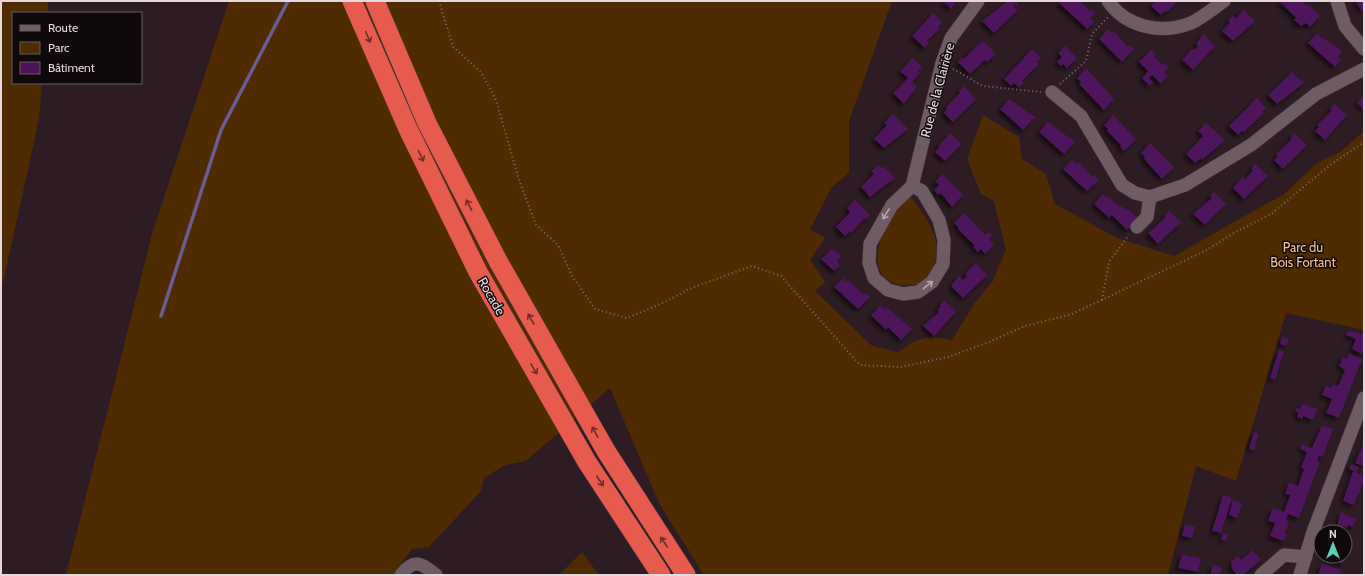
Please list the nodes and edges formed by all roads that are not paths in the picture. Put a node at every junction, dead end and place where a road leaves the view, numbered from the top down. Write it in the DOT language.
graph roads {
  1 [pos="352,1"];
  2 [pos="375,1"];
  3 [pos="978,1"];
  4 [pos="1224,1"];
  5 [pos="1337,1"];
  6 [pos="1112,6"];
  7 [pos="1364,49"];
  8 [pos="1364,69"];
  9 [pos="1052,92"];
  10 [pos="912,186"];
  11 [pos="1150,196"];
  12 [pos="1137,227"];
  13 [pos="1364,398"];
  14 [pos="1306,557"];
  15 [pos="401,575"];
  16 [pos="436,575"];
  17 [pos="661,575"];
  18 [pos="686,575"];
  19 [pos="1261,575"];
  20 [pos="1300,575"];
  1 -- 17 [label="highway, Rocade, one-way"];
  18 -- 2 [label="highway, one-way"];
  3 -- 10 [label="street, Rue de la Clairière"];
  4 -- 6 [label="street"];
  5 -- 7 [label="street"];
  8 -- 11 [label="street"];
  9 -- 11 [label="street"];
  10 -- 10 [label="street, one-way"];
  11 -- 12 [label="street"];
  13 -- 14 [label="street"];
  14 -- 19 [label="street"];
  14 -- 20 [label="street"];
  15 -- 16 [label="street"];
}
